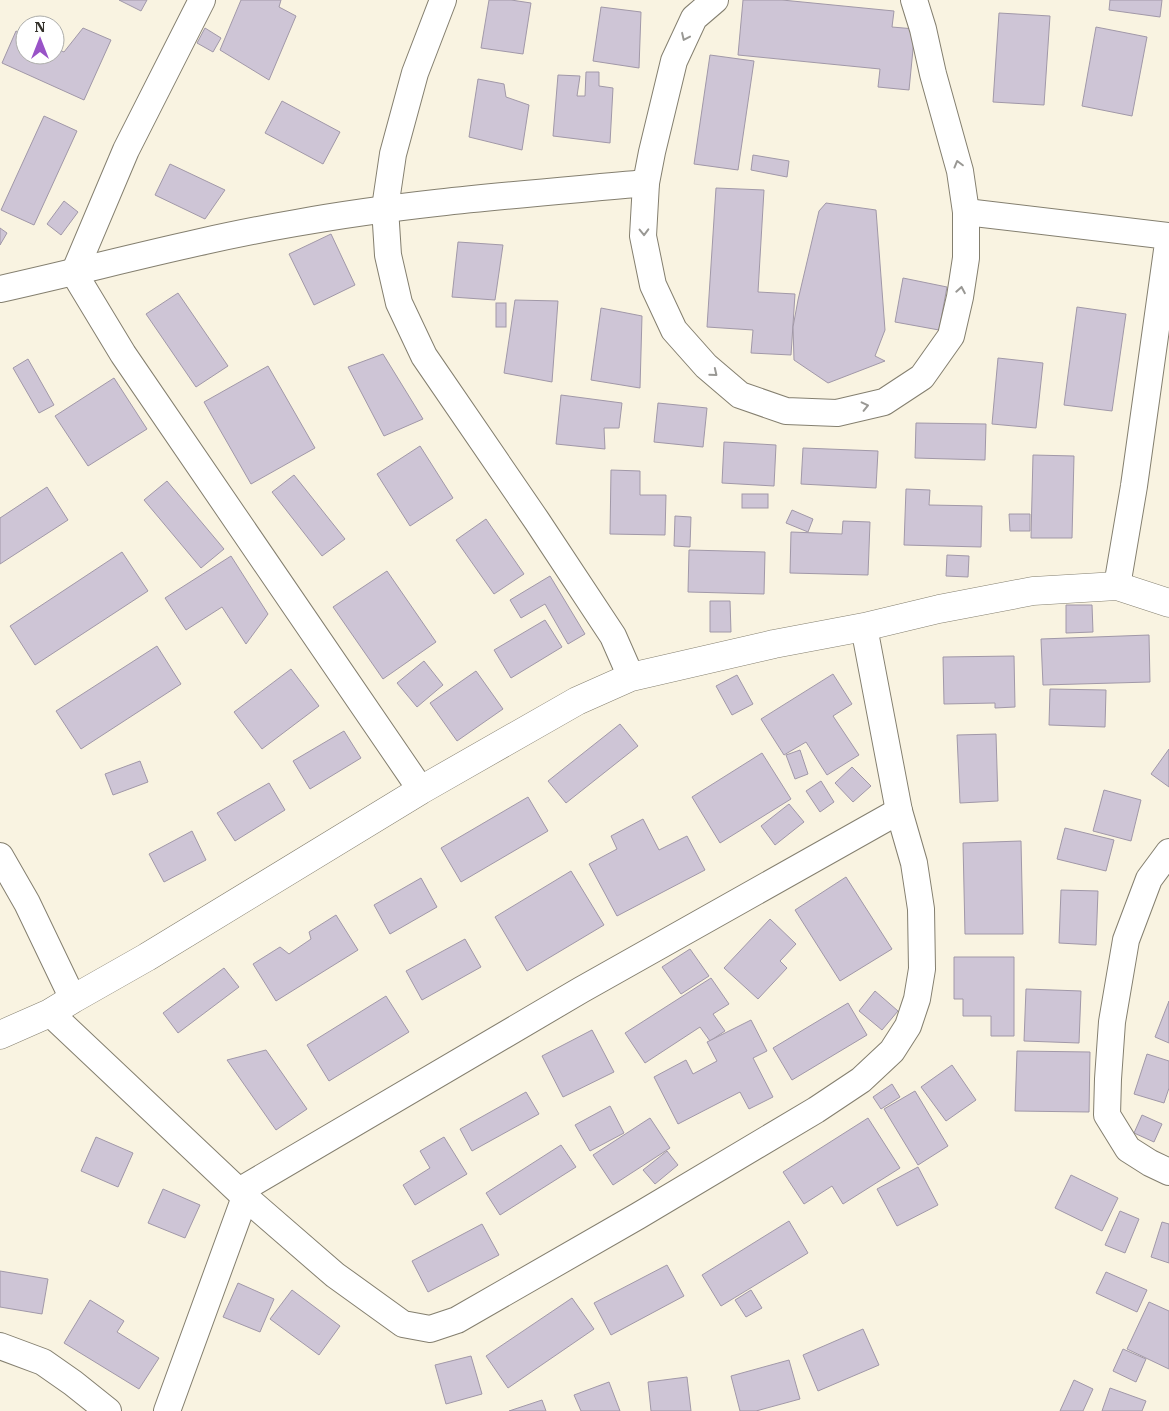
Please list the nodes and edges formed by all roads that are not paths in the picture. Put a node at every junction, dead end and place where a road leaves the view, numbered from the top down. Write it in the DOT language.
graph roads {
  1 [pos="202,0"];
  2 [pos="443,0"];
  3 [pos="715,0"];
  4 [pos="914,0"];
  5 [pos="646,183"];
  6 [pos="385,208"];
  7 [pos="966,212"];
  8 [pos="1169,234"];
  9 [pos="74,273"];
  10 [pos="0,289"];
  11 [pos="1117,586"];
  12 [pos="1169,603"];
  13 [pos="864,627"];
  14 [pos="630,677"];
  15 [pos="421,790"];
  16 [pos="899,811"];
  17 [pos="1169,852"];
  18 [pos="0,856"];
  19 [pos="73,999"];
  20 [pos="50,1013"];
  21 [pos="0,1035"];
  22 [pos="1169,1172"];
  23 [pos="242,1194"];
  24 [pos="0,1346"];
  25 [pos="108,1411"];
  26 [pos="167,1411"];
  1 -- 9 [label="street"];
  2 -- 6 [label="street"];
  3 -- 5 [label="street, one-way"];
  7 -- 4 [label="street, one-way"];
  5 -- 6 [label="street"];
  5 -- 7 [label="street, one-way"];
  6 -- 9 [label="street"];
  6 -- 14 [label="street"];
  7 -- 8 [label="street"];
  8 -- 11 [label="street"];
  9 -- 10 [label="street"];
  9 -- 15 [label="street"];
  11 -- 12 [label="street"];
  11 -- 13 [label="street"];
  13 -- 14 [label="street"];
  13 -- 16 [label="street"];
  14 -- 15 [label="street"];
  15 -- 19 [label="street"];
  16 -- 23 [label="street"];
  16 -- 23 [label="street"];
  17 -- 22 [label="street"];
  18 -- 19 [label="street"];
  19 -- 20 [label="street"];
  20 -- 21 [label="street"];
  20 -- 23 [label="street"];
  23 -- 26 [label="street"];
  24 -- 25 [label="street"];
}
